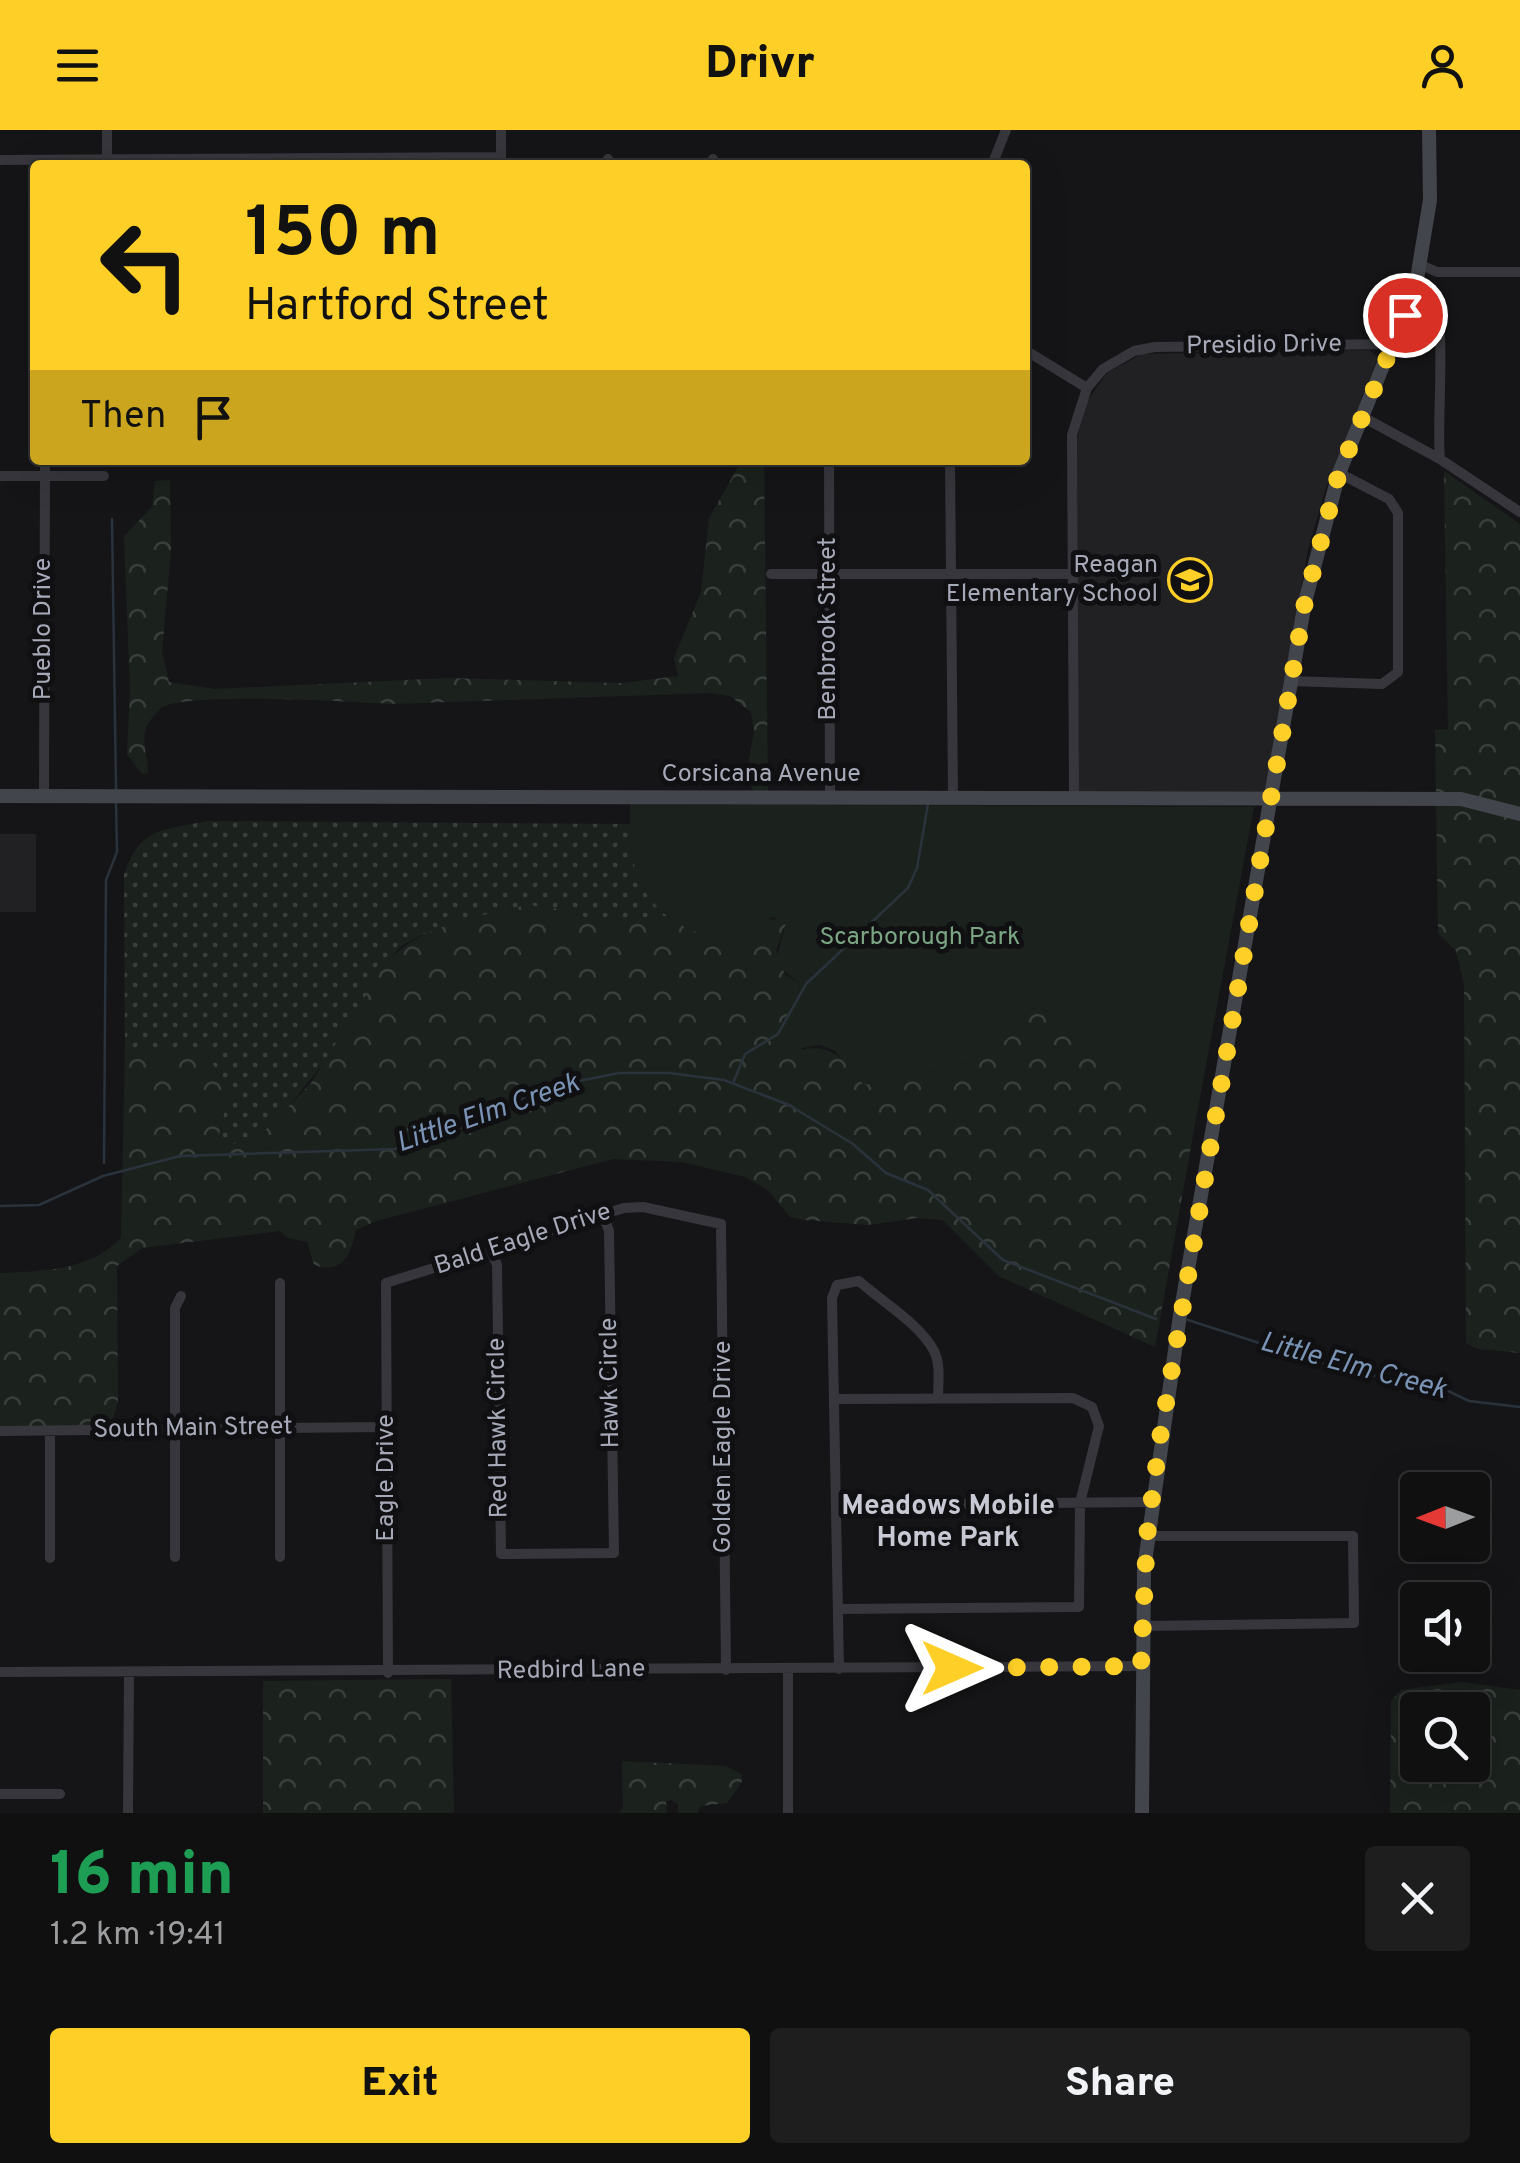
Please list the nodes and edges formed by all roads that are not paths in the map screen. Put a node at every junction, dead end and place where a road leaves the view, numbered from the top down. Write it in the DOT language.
graph roads {
  1 [pos="107,130"];
  2 [pos="501,130"];
  3 [pos="1006,130"];
  4 [pos="1429,130"];
  5 [pos="107,159"];
  6 [pos="0,160"];
  7 [pos="88,160"];
  8 [pos="123,160"];
  9 [pos="501,160"];
  10 [pos="994,160"];
  11 [pos="30,161"];
  12 [pos="1421,265"];
  13 [pos="1520,272"];
  14 [pos="1416,286"];
  15 [pos="1394,344"];
  16 [pos="1030,353"];
  17 [pos="1087,388"];
  18 [pos="1361,416"];
  19 [pos="1440,460"];
  20 [pos="45,465"];
  21 [pos="828,465"];
  22 [pos="950,465"];
  23 [pos="1339,473"];
  24 [pos="0,476"];
  25 [pos="44,476"];
  26 [pos="104,476"];
  27 [pos="1520,512"];
  28 [pos="772,574"];
  29 [pos="829,574"];
  30 [pos="950,574"];
  31 [pos="1072,574"];
  32 [pos="1290,681"];
  33 [pos="0,796"];
  34 [pos="44,797"];
  35 [pos="953,797"];
  36 [pos="1074,797"];
  37 [pos="830,798"];
  38 [pos="1270,798"];
  39 [pos="1520,814"];
  40 [pos="603,1214"];
  41 [pos="720,1224"];
  42 [pos="491,1251"];
  43 [pos="386,1282"];
  44 [pos="280,1283"];
  45 [pos="180,1296"];
  46 [pos="938,1398"];
  47 [pos="834,1399"];
  48 [pos="386,1427"];
  49 [pos="279,1428"];
  50 [pos="176,1430"];
  51 [pos="0,1431"];
  52 [pos="50,1432"];
  53 [pos="1151,1502"];
  54 [pos="1080,1503"];
  55 [pos="836,1505"];
  56 [pos="1147,1536"];
  57 [pos="614,1553"];
  58 [pos="175,1556"];
  59 [pos="280,1557"];
  60 [pos="50,1558"];
  61 [pos="838,1608"];
  62 [pos="1142,1626"];
  63 [pos="1141,1666"];
  64 [pos="839,1669"];
  65 [pos="726,1670"];
  66 [pos="788,1670"];
  67 [pos="0,1672"];
  68 [pos="129,1672"];
  69 [pos="388,1673"];
  70 [pos="0,1794"];
  71 [pos="60,1794"];
  72 [pos="128,1813"];
  73 [pos="788,1813"];
  74 [pos="1142,1813"];
  1 -- 5 [label="street"];
  2 -- 9 [label="street"];
  3 -- 10 [label="street"];
  4 -- 12 [label="street"];
  5 -- 7 [label="street"];
  5 -- 8 [label="street"];
  6 -- 11 [label="street"];
  12 -- 13 [label="street"];
  12 -- 14 [label="street"];
  14 -- 15 [label="street"];
  14 -- 19 [label="street"];
  15 -- 17 [label="street, Presidio Drive"];
  15 -- 18 [label="street"];
  16 -- 17 [label="street"];
  17 -- 31 [label="street"];
  18 -- 19 [label="street"];
  18 -- 23 [label="street"];
  19 -- 27 [label="street"];
  20 -- 25 [label="street, Pueblo Drive"];
  21 -- 29 [label="street, Benbrook Street"];
  22 -- 30 [label="street"];
  23 -- 32 [label="street"];
  23 -- 32 [label="street"];
  24 -- 25 [label="street"];
  25 -- 26 [label="street"];
  25 -- 34 [label="street, Pueblo Drive"];
  28 -- 29 [label="street"];
  29 -- 30 [label="street"];
  29 -- 37 [label="street, Benbrook Street"];
  30 -- 31 [label="street"];
  30 -- 35 [label="street"];
  31 -- 36 [label="street"];
  32 -- 38 [label="street"];
  33 -- 34 [label="street, Corsicana Avenue"];
  34 -- 37 [label="street, Corsicana Avenue"];
  35 -- 36 [label="street, Corsicana Avenue"];
  35 -- 37 [label="street, Corsicana Avenue"];
  36 -- 38 [label="street, Corsicana Avenue"];
  38 -- 39 [label="street, Corsicana Avenue"];
  38 -- 53 [label="street"];
  40 -- 41 [label="street, Bald Eagle Drive"];
  40 -- 42 [label="street, Bald Eagle Drive"];
  40 -- 57 [label="street, Hawk Circle"];
  41 -- 65 [label="street, Golden Eagle Drive"];
  42 -- 43 [label="street, Bald Eagle Drive"];
  42 -- 57 [label="street, Red Hawk Circle"];
  43 -- 48 [label="street, Eagle Drive"];
  44 -- 49 [label="street"];
  45 -- 50 [label="street"];
  46 -- 47 [label="street"];
  46 -- 47 [label="street"];
  46 -- 54 [label="street"];
  47 -- 55 [label="street"];
  48 -- 49 [label="street, South Main Street"];
  48 -- 69 [label="street, Eagle Drive"];
  49 -- 50 [label="street, South Main Street"];
  49 -- 59 [label="street"];
  50 -- 52 [label="street, South Main Street"];
  50 -- 58 [label="street"];
  51 -- 52 [label="street, South Main Street"];
  52 -- 60 [label="street"];
  53 -- 54 [label="street"];
  53 -- 56 [label="street"];
  54 -- 55 [label="street"];
  54 -- 61 [label="street"];
  55 -- 61 [label="street"];
  56 -- 62 [label="street"];
  56 -- 62 [label="street"];
  61 -- 64 [label="street"];
  62 -- 63 [label="street"];
  63 -- 64 [label="street, Redbird Lane"];
  63 -- 74 [label="street"];
  64 -- 66 [label="street, Redbird Lane"];
  65 -- 66 [label="street, Redbird Lane"];
  65 -- 69 [label="street, Redbird Lane"];
  66 -- 73 [label="street"];
  67 -- 68 [label="street, Redbird Lane"];
  68 -- 69 [label="street, Redbird Lane"];
  68 -- 72 [label="street"];
  70 -- 71 [label="street"];
}
